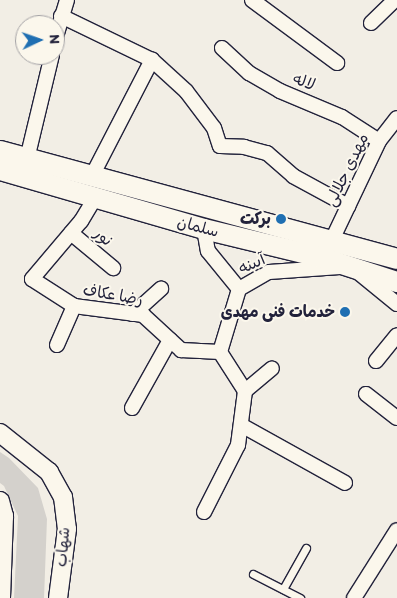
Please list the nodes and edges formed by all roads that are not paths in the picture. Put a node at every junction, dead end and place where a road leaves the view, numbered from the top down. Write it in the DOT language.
graph roads {
  1 [pos="67,0"];
  2 [pos="252,0"];
  3 [pos="395,0"];
  4 [pos="61,15"];
  5 [pos="65,18"];
  6 [pos="370,23"];
  7 [pos="222,48"];
  8 [pos="152,60"];
  9 [pos="337,64"];
  10 [pos="50,65"];
  11 [pos="397,118"];
  12 [pos="379,140"];
  13 [pos="0,151"];
  14 [pos="27,158"];
  15 [pos="0,170"];
  16 [pos="92,176"];
  17 [pos="95,198"];
  18 [pos="348,206"];
  19 [pos="204,229"];
  20 [pos="71,233"];
  21 [pos="332,240"];
  22 [pos="397,259"];
  23 [pos="351,267"];
  24 [pos="113,268"];
  25 [pos="397,282"];
  26 [pos="161,289"];
  27 [pos="239,289"];
  28 [pos="397,304"];
  29 [pos="74,306"];
  30 [pos="133,314"];
  31 [pos="397,335"];
  32 [pos="170,340"];
  33 [pos="57,344"];
  34 [pos="220,352"];
  35 [pos="376,361"];
  36 [pos="272,368"];
  37 [pos="245,392"];
  38 [pos="366,394"];
  39 [pos="132,408"];
  40 [pos="397,418"];
  41 [pos="241,425"];
  42 [pos="0,434"];
  43 [pos="344,483"];
  44 [pos="0,501"];
  45 [pos="204,512"];
  46 [pos="397,530"];
  47 [pos="306,548"];
  48 [pos="253,574"];
  49 [pos="283,589"];
  50 [pos="1,598"];
  51 [pos="58,598"];
  52 [pos="300,598"];
  53 [pos="354,598"];
  1 -- 4 [label="street"];
  2 -- 9 [label="street"];
  3 -- 6 [label="street"];
  5 -- 8 [label="street"];
  7 -- 12 [label="street, لاله"];
  8 -- 16 [label="street"];
  8 -- 18 [label="street"];
  10 -- 14 [label="street"];
  11 -- 12 [label="street, مهدی جلالی"];
  12 -- 18 [label="street, مهدی جلالی"];
  13 -- 14 [label="main road, سلمان"];
  14 -- 16 [label="main road, سلمان"];
  15 -- 17 [label="main road, سلمان"];
  16 -- 21 [label="main road, سلمان"];
  17 -- 19 [label="main road, سلمان"];
  17 -- 20 [label="street, رضا عکاف"];
  18 -- 21 [label="street, مهدی جلالی"];
  19 -- 23 [label="main road, سلمان"];
  19 -- 27 [label="street, آیینه"];
  20 -- 24 [label="street, نور"];
  20 -- 29 [label="street, رضا عکاف"];
  21 -- 22 [label="main road, سلمان"];
  23 -- 25 [label="main road, سلمان"];
  23 -- 27 [label="street, آیینه"];
  23 -- 28 [label="street"];
  26 -- 30 [label="street"];
  27 -- 34 [label="street"];
  29 -- 30 [label="street, رضا عکاف"];
  29 -- 33 [label="street"];
  30 -- 32 [label="street, رضا عکاف"];
  31 -- 35 [label="street"];
  32 -- 34 [label="street, رضا عکاف"];
  32 -- 39 [label="street"];
  34 -- 37 [label="street"];
  36 -- 37 [label="street"];
  37 -- 41 [label="street"];
  38 -- 40 [label="street"];
  41 -- 43 [label="street"];
  41 -- 45 [label="street"];
  42 -- 51 [label="street, شهاب"];
  44 -- 50 [label="street"];
  46 -- 53 [label="street"];
  47 -- 49 [label="lane"];
  48 -- 49 [label="lane"];
  49 -- 52 [label="lane"];
}
